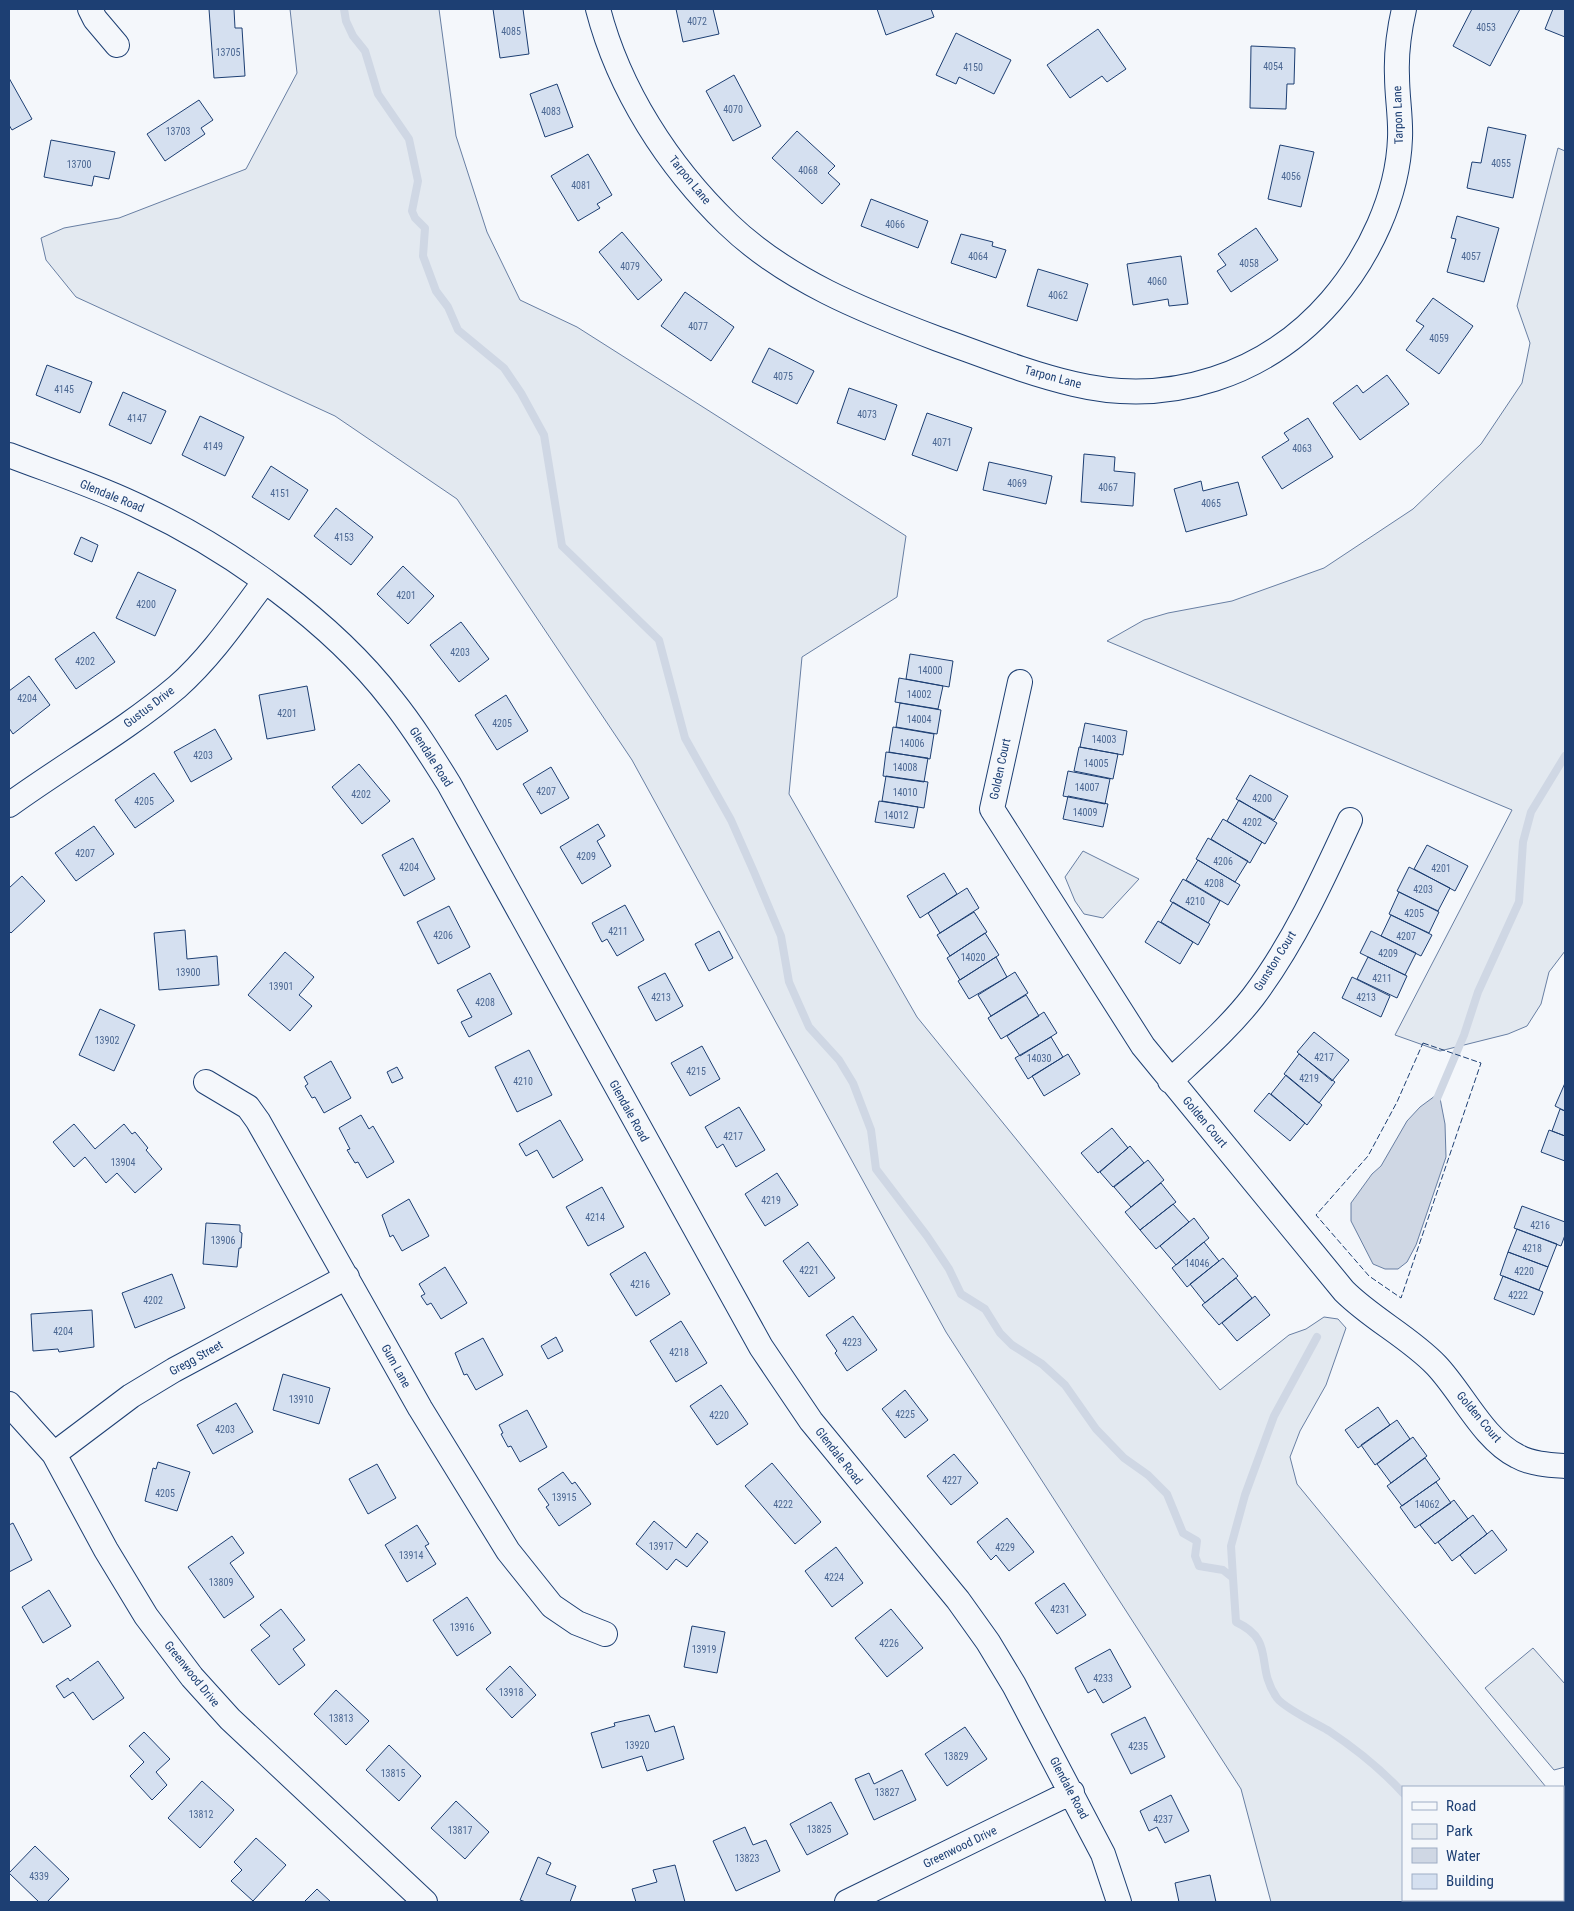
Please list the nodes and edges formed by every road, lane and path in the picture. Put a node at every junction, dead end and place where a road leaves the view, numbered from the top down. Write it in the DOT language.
graph roads {
  1 [pos="90,9"];
  2 [pos="598,9"];
  3 [pos="1404,9"];
  4 [pos="118,45"];
  5 [pos="9,455"];
  6 [pos="265,581"];
  7 [pos="1020,682"];
  8 [pos="9,805"];
  9 [pos="1350,820"];
  10 [pos="1170,1080"];
  11 [pos="206,1082"];
  12 [pos="347,1278"];
  13 [pos="9,1404"];
  14 [pos="54,1454"];
  15 [pos="1565,1466"];
  16 [pos="605,1634"];
  17 [pos="1072,1792"];
  18 [pos="425,1902"];
  19 [pos="847,1902"];
  20 [pos="1119,1902"];
  1 -- 4 [label="street"];
  2 -- 3 [label="street, Tarpon Lane"];
  5 -- 6 [label="street, Glendale Road"];
  6 -- 8 [label="street, Gustus Drive"];
  6 -- 17 [label="street, Glendale Road"];
  7 -- 10 [label="street, Golden Court"];
  9 -- 10 [label="street, Gunston Court"];
  10 -- 15 [label="street, Golden Court"];
  11 -- 12 [label="street, Gum Lane"];
  12 -- 14 [label="street, Gregg Street"];
  12 -- 16 [label="street, Gum Lane"];
  13 -- 14 [label="street, Greenwood Drive"];
  14 -- 18 [label="street, Greenwood Drive"];
  17 -- 19 [label="street, Greenwood Drive"];
  17 -- 20 [label="street, Glendale Road"];
}
